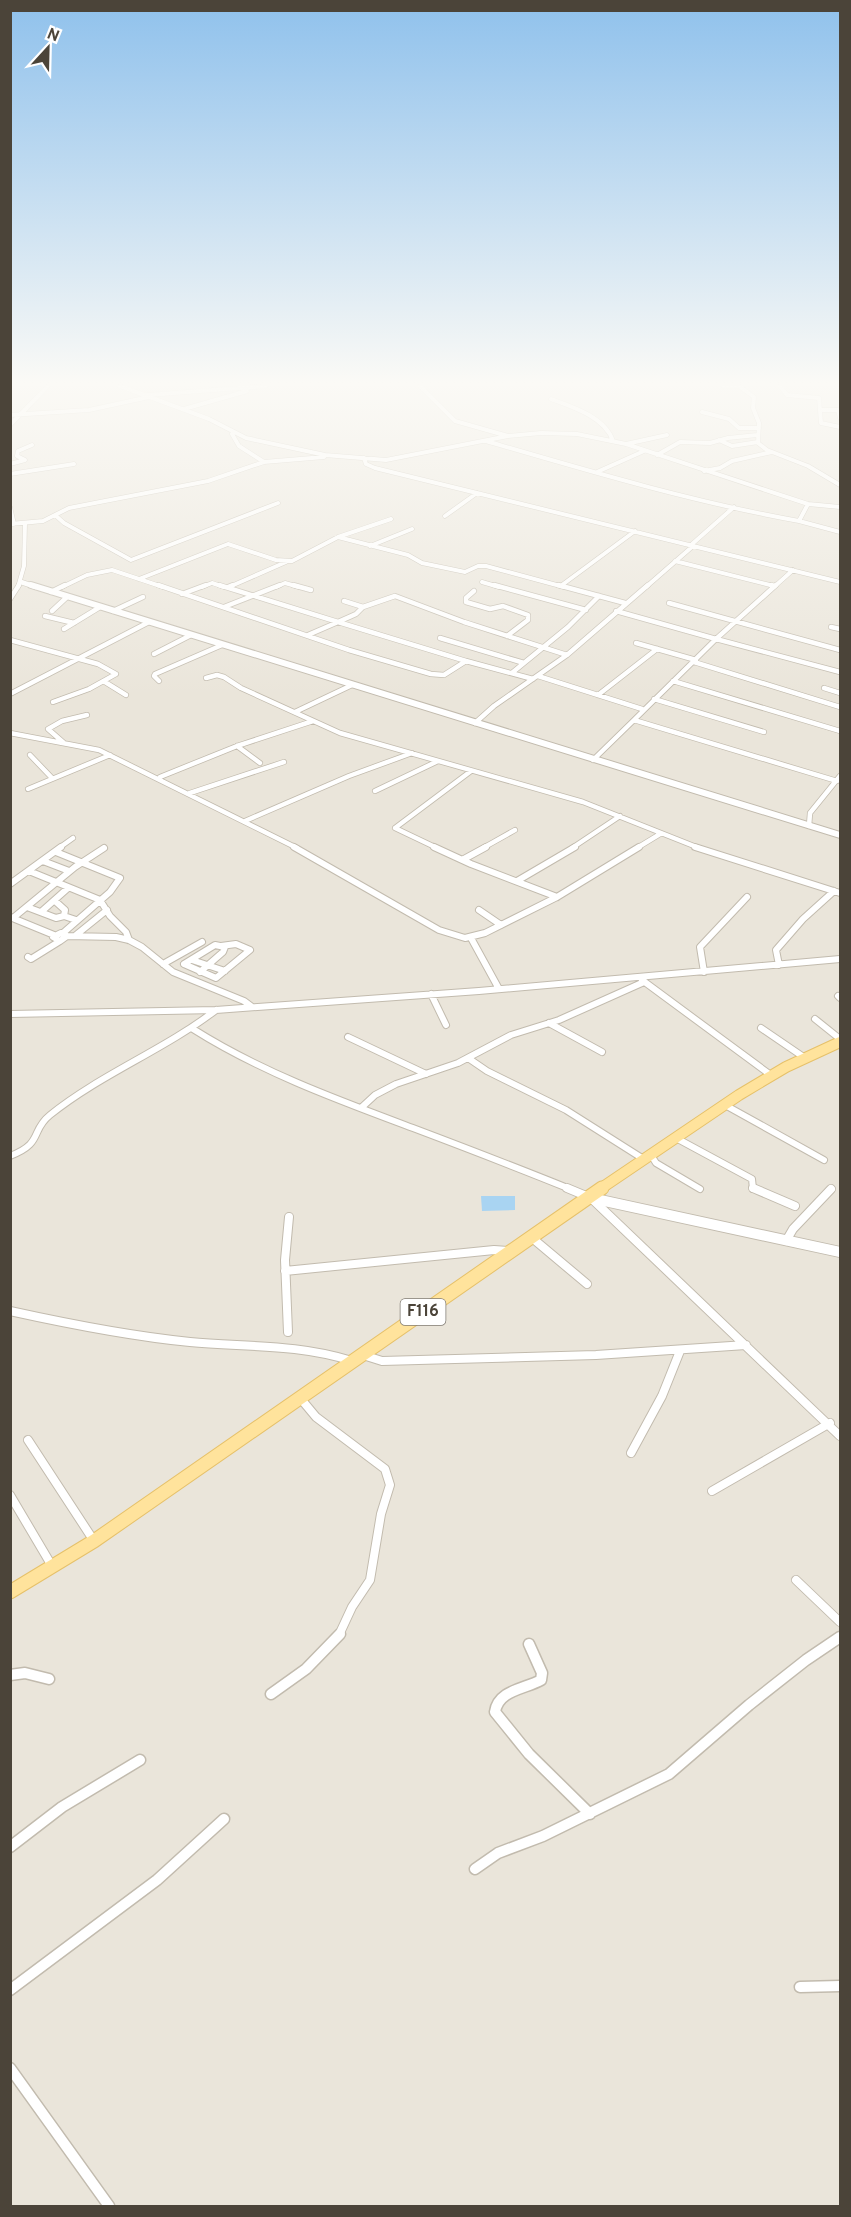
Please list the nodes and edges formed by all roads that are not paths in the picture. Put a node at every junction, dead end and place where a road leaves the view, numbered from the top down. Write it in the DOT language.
graph roads {
  1 [pos="162,489"];
  2 [pos="463,489"];
  3 [pos="665,489"];
  4 [pos="762,489"];
  5 [pos="477,493"];
  6 [pos="278,503"];
  7 [pos="808,504"];
  8 [pos="10,507"];
  9 [pos="734,507"];
  10 [pos="840,507"];
  11 [pos="55,515"];
  12 [pos="445,516"];
  13 [pos="391,519"];
  14 [pos="799,521"];
  15 [pos="25,523"];
  16 [pos="12,524"];
  17 [pos="412,529"];
  18 [pos="635,531"];
  19 [pos="840,532"];
  20 [pos="338,537"];
  21 [pos="370,546"];
  22 [pos="692,546"];
  23 [pos="675,561"];
  24 [pos="286,562"];
  25 [pos="793,570"];
  26 [pos="10,579"];
  27 [pos="139,579"];
  28 [pos="21,582"];
  29 [pos="482,582"];
  30 [pos="840,582"];
  31 [pos="562,585"];
  32 [pos="774,586"];
  33 [pos="228,588"];
  34 [pos="311,590"];
  35 [pos="474,591"];
  36 [pos="51,592"];
  37 [pos="182,594"];
  38 [pos="253,595"];
  39 [pos="599,596"];
  40 [pos="67,597"];
  41 [pos="143,597"];
  42 [pos="10,599"];
  43 [pos="344,601"];
  44 [pos="625,603"];
  45 [pos="669,603"];
  46 [pos="100,607"];
  47 [pos="224,607"];
  48 [pos="363,607"];
  49 [pos="586,610"];
  50 [pos="52,611"];
  51 [pos="113,611"];
  52 [pos="616,611"];
  53 [pos="45,616"];
  54 [pos="737,621"];
  55 [pos="74,622"];
  56 [pos="149,622"];
  57 [pos="338,622"];
  58 [pos="831,627"];
  59 [pos="64,628"];
  60 [pos="840,629"];
  61 [pos="191,635"];
  62 [pos="308,635"];
  63 [pos="507,636"];
  64 [pos="440,638"];
  65 [pos="716,639"];
  66 [pos="10,640"];
  67 [pos="636,643"];
  68 [pos="222,645"];
  69 [pos="543,648"];
  70 [pos="657,649"];
  71 [pos="840,650"];
  72 [pos="154,654"];
  73 [pos="567,655"];
  74 [pos="78,660"];
  75 [pos="466,661"];
  76 [pos="695,661"];
  77 [pos="524,663"];
  78 [pos="513,672"];
  79 [pos="840,672"];
  80 [pos="206,678"];
  81 [pos="536,678"];
  82 [pos="159,681"];
  83 [pos="673,681"];
  84 [pos="105,682"];
  85 [pos="352,685"];
  86 [pos="824,688"];
  87 [pos="840,693"];
  88 [pos="10,694"];
  89 [pos="126,694"];
  90 [pos="598,695"];
  91 [pos="654,699"];
  92 [pos="53,702"];
  93 [pos="840,707"];
  94 [pos="642,709"];
  95 [pos="295,712"];
  96 [pos="87,715"];
  97 [pos="634,720"];
  98 [pos="313,721"];
  99 [pos="475,723"];
  100 [pos="840,731"];
  101 [pos="764,732"];
  102 [pos="10,733"];
  103 [pos="64,743"];
  104 [pos="237,746"];
  105 [pos="412,753"];
  106 [pos="110,754"];
  107 [pos="30,755"];
  108 [pos="593,760"];
  109 [pos="438,761"];
  110 [pos="284,762"];
  111 [pos="260,763"];
  112 [pos="471,771"];
  113 [pos="160,777"];
  114 [pos="52,778"];
  115 [pos="839,778"];
  116 [pos="28,789"];
  117 [pos="375,791"];
  118 [pos="190,793"];
  119 [pos="620,816"];
  120 [pos="245,820"];
  121 [pos="809,826"];
  122 [pos="515,830"];
  123 [pos="660,834"];
  124 [pos="840,835"];
  125 [pos="73,838"];
  126 [pos="104,848"];
  127 [pos="56,852"];
  128 [pos="464,859"];
  129 [pos="43,861"];
  130 [pos="81,862"];
  131 [pos="29,871"];
  132 [pos="69,871"];
  133 [pos="517,881"];
  134 [pos="57,883"];
  135 [pos="10,884"];
  136 [pos="68,888"];
  137 [pos="837,892"];
  138 [pos="557,897"];
  139 [pos="747,897"];
  140 [pos="100,900"];
  141 [pos="55,901"];
  142 [pos="27,907"];
  143 [pos="107,910"];
  144 [pos="479,910"];
  145 [pos="41,912"];
  146 [pos="64,915"];
  147 [pos="12,917"];
  148 [pos="76,920"];
  149 [pos="501,926"];
  150 [pos="65,934"];
  151 [pos="76,934"];
  152 [pos="56,938"];
  153 [pos="471,938"];
  154 [pos="129,940"];
  155 [pos="201,942"];
  156 [pos="220,946"];
  157 [pos="178,957"];
  158 [pos="29,958"];
  159 [pos="840,959"];
  160 [pos="190,961"];
  161 [pos="163,964"];
  162 [pos="209,965"];
  163 [pos="779,965"];
  164 [pos="225,971"];
  165 [pos="200,972"];
  166 [pos="704,972"];
  167 [pos="641,980"];
  168 [pos="499,989"];
  169 [pos="431,994"];
  170 [pos="252,1007"];
  171 [pos="216,1010"];
  172 [pos="10,1014"];
  173 [pos="815,1019"];
  174 [pos="549,1023"];
  175 [pos="446,1025"];
  176 [pos="761,1028"];
  177 [pos="192,1029"];
  178 [pos="348,1037"];
  179 [pos="840,1040"];
  180 [pos="602,1052"];
  181 [pos="468,1058"];
  182 [pos="806,1058"];
  183 [pos="426,1074"];
  184 [pos="772,1076"];
  185 [pos="725,1105"];
  186 [pos="360,1108"];
  187 [pos="676,1138"];
  188 [pos="10,1156"];
  189 [pos="648,1158"];
  190 [pos="824,1160"];
  191 [pos="700,1189"];
  192 [pos="831,1189"];
  193 [pos="591,1198"];
  194 [pos="795,1206"];
  195 [pos="289,1217"];
  196 [pos="531,1237"];
  197 [pos="786,1241"];
  198 [pos="510,1251"];
  199 [pos="840,1252"];
  200 [pos="285,1271"];
  201 [pos="588,1284"];
  202 [pos="10,1311"];
  203 [pos="288,1332"];
  204 [pos="746,1345"];
  205 [pos="680,1351"];
  206 [pos="358,1358"];
  207 [pos="301,1399"];
  208 [pos="830,1424"];
  209 [pos="840,1436"];
  210 [pos="28,1440"];
  211 [pos="631,1453"];
  212 [pos="712,1491"];
  213 [pos="10,1495"];
  214 [pos="94,1541"];
  215 [pos="52,1566"];
  216 [pos="796,1580"];
  217 [pos="10,1592"];
  218 [pos="840,1622"];
  219 [pos="840,1637"];
  220 [pos="529,1644"];
  221 [pos="10,1675"];
  222 [pos="49,1679"];
  223 [pos="271,1694"];
  224 [pos="140,1760"];
  225 [pos="590,1814"];
  226 [pos="224,1820"];
  227 [pos="10,1846"];
  228 [pos="475,1869"];
  229 [pos="840,1986"];
  230 [pos="800,1987"];
  231 [pos="10,1990"];
  232 [pos="10,2068"];
  233 [pos="109,2206"];
  1 -- 11 [label="street"];
  2 -- 5 [label="street"];
  3 -- 9 [label="street"];
  4 -- 7 [label="street"];
  5 -- 12 [label="street"];
  5 -- 18 [label="street"];
  6 -- 11 [label="street"];
  7 -- 10 [label="street"];
  7 -- 14 [label="street"];
  8 -- 16 [label="street"];
  9 -- 14 [label="street"];
  9 -- 22 [label="street"];
  11 -- 15 [label="street"];
  13 -- 20 [label="street"];
  14 -- 19 [label="street"];
  15 -- 16 [label="street"];
  15 -- 28 [label="street"];
  17 -- 21 [label="street"];
  18 -- 22 [label="street"];
  18 -- 31 [label="street"];
  20 -- 21 [label="street"];
  20 -- 24 [label="street"];
  21 -- 31 [label="street"];
  22 -- 23 [label="street"];
  22 -- 25 [label="street"];
  23 -- 32 [label="street"];
  23 -- 44 [label="street"];
  24 -- 27 [label="street"];
  24 -- 33 [label="street"];
  25 -- 30 [label="street"];
  25 -- 32 [label="street"];
  26 -- 28 [label="street"];
  27 -- 36 [label="street"];
  27 -- 37 [label="street"];
  28 -- 36 [label="street"];
  28 -- 42 [label="street"];
  29 -- 49 [label="street"];
  31 -- 39 [label="street"];
  32 -- 54 [label="street"];
  33 -- 37 [label="street"];
  33 -- 38 [label="street"];
  34 -- 38 [label="street"];
  35 -- 63 [label="street"];
  36 -- 40 [label="street"];
  37 -- 47 [label="street"];
  38 -- 47 [label="street"];
  38 -- 57 [label="street"];
  39 -- 44 [label="street"];
  39 -- 49 [label="street"];
  40 -- 46 [label="street"];
  40 -- 50 [label="street"];
  41 -- 51 [label="street"];
  43 -- 48 [label="street"];
  44 -- 52 [label="street"];
  45 -- 54 [label="street"];
  46 -- 51 [label="street"];
  46 -- 55 [label="street"];
  47 -- 62 [label="street"];
  48 -- 57 [label="street"];
  48 -- 63 [label="street"];
  49 -- 69 [label="street"];
  51 -- 56 [label="street"];
  52 -- 65 [label="street"];
  52 -- 73 [label="street"];
  53 -- 55 [label="street"];
  54 -- 65 [label="street"];
  54 -- 71 [label="street"];
  55 -- 59 [label="street"];
  56 -- 61 [label="street"];
  56 -- 74 [label="street"];
  57 -- 62 [label="street"];
  57 -- 75 [label="street"];
  58 -- 60 [label="street"];
  61 -- 68 [label="street"];
  61 -- 72 [label="street"];
  62 -- 75 [label="street"];
  63 -- 69 [label="street"];
  64 -- 77 [label="street"];
  65 -- 76 [label="street"];
  65 -- 79 [label="street"];
  66 -- 74 [label="street"];
  67 -- 70 [label="street"];
  68 -- 82 [label="street"];
  68 -- 85 [label="street"];
  69 -- 73 [label="street"];
  69 -- 77 [label="street"];
  70 -- 76 [label="street"];
  70 -- 90 [label="street"];
  73 -- 81 [label="street"];
  74 -- 84 [label="street"];
  74 -- 88 [label="street"];
  75 -- 78 [label="street"];
  76 -- 83 [label="street"];
  76 -- 93 [label="street"];
  77 -- 78 [label="street"];
  78 -- 81 [label="street"];
  80 -- 95 [label="street"];
  81 -- 90 [label="street"];
  81 -- 99 [label="street"];
  83 -- 91 [label="street"];
  83 -- 100 [label="street"];
  84 -- 89 [label="street"];
  84 -- 92 [label="street"];
  85 -- 95 [label="street"];
  85 -- 99 [label="street"];
  86 -- 87 [label="street"];
  90 -- 94 [label="street"];
  91 -- 94 [label="street"];
  91 -- 101 [label="street"];
  94 -- 97 [label="street"];
  95 -- 98 [label="street"];
  96 -- 103 [label="street"];
  97 -- 108 [label="street"];
  97 -- 115 [label="street"];
  98 -- 104 [label="street"];
  98 -- 105 [label="street"];
  99 -- 108 [label="street"];
  102 -- 103 [label="street"];
  103 -- 106 [label="street"];
  104 -- 111 [label="street"];
  104 -- 113 [label="street"];
  105 -- 109 [label="street"];
  105 -- 120 [label="street"];
  106 -- 113 [label="street"];
  106 -- 114 [label="street"];
  107 -- 114 [label="street"];
  108 -- 121 [label="street"];
  109 -- 112 [label="street"];
  109 -- 117 [label="street"];
  110 -- 118 [label="street"];
  112 -- 119 [label="street"];
  112 -- 128 [label="street"];
  113 -- 118 [label="street"];
  114 -- 116 [label="street"];
  115 -- 121 [label="street"];
  118 -- 120 [label="street"];
  119 -- 123 [label="street"];
  119 -- 133 [label="street"];
  120 -- 153 [label="street"];
  121 -- 124 [label="street"];
  122 -- 128 [label="street"];
  123 -- 137 [label="street"];
  123 -- 138 [label="street"];
  125 -- 127 [label="street"];
  126 -- 130 [label="street"];
  127 -- 129 [label="street"];
  127 -- 130 [label="street"];
  128 -- 133 [label="street"];
  129 -- 131 [label="street"];
  129 -- 132 [label="street"];
  130 -- 132 [label="street"];
  130 -- 140 [label="street"];
  131 -- 134 [label="street"];
  131 -- 135 [label="street"];
  132 -- 134 [label="street"];
  133 -- 138 [label="street"];
  134 -- 136 [label="street"];
  134 -- 142 [label="street"];
  136 -- 140 [label="street"];
  136 -- 141 [label="street"];
  137 -- 163 [label="street"];
  138 -- 149 [label="street"];
  139 -- 166 [label="street"];
  140 -- 143 [label="street"];
  140 -- 148 [label="street"];
  141 -- 145 [label="street"];
  141 -- 146 [label="street"];
  142 -- 145 [label="street"];
  142 -- 147 [label="street"];
  143 -- 151 [label="street"];
  143 -- 154 [label="street"];
  144 -- 149 [label="street"];
  145 -- 146 [label="street"];
  146 -- 148 [label="street"];
  147 -- 152 [label="street"];
  148 -- 150 [label="street"];
  149 -- 153 [label="street"];
  150 -- 151 [label="street"];
  150 -- 152 [label="street"];
  151 -- 154 [label="street"];
  152 -- 158 [label="street"];
  153 -- 168 [label="street"];
  154 -- 161 [label="street"];
  155 -- 157 [label="street"];
  156 -- 160 [label="street"];
  156 -- 162 [label="street"];
  156 -- 164 [label="street"];
  157 -- 160 [label="street"];
  157 -- 161 [label="street"];
  159 -- 163 [label="street"];
  160 -- 162 [label="street"];
  160 -- 165 [label="street"];
  161 -- 170 [label="street"];
  162 -- 164 [label="street"];
  162 -- 165 [label="street"];
  163 -- 166 [label="street"];
  164 -- 165 [label="street"];
  166 -- 167 [label="street"];
  167 -- 168 [label="street"];
  167 -- 174 [label="street"];
  167 -- 184 [label="street"];
  168 -- 169 [label="street"];
  169 -- 170 [label="street"];
  169 -- 175 [label="street"];
  170 -- 171 [label="street"];
  171 -- 172 [label="street"];
  171 -- 177 [label="street"];
  173 -- 179 [label="street"];
  174 -- 180 [label="street"];
  174 -- 181 [label="street"];
  176 -- 182 [label="street"];
  177 -- 186 [label="street"];
  177 -- 188 [label="street"];
  178 -- 183 [label="street"];
  179 -- 182 [label="main road, F116"];
  181 -- 183 [label="street"];
  181 -- 189 [label="street"];
  182 -- 184 [label="main road, F116"];
  183 -- 186 [label="street"];
  184 -- 185 [label="main road, F116"];
  185 -- 187 [label="main road, F116"];
  185 -- 190 [label="street"];
  186 -- 193 [label="street"];
  187 -- 189 [label="main road, F116"];
  187 -- 194 [label="street"];
  189 -- 191 [label="street"];
  189 -- 193 [label="main road, F116"];
  192 -- 197 [label="street"];
  193 -- 196 [label="main road, F116"];
  193 -- 197 [label="street"];
  193 -- 204 [label="street"];
  195 -- 200 [label="street"];
  196 -- 198 [label="main road, F116"];
  196 -- 201 [label="street"];
  197 -- 199 [label="street"];
  198 -- 200 [label="street"];
  198 -- 206 [label="main road, F116"];
  200 -- 203 [label="street"];
  202 -- 206 [label="street"];
  204 -- 205 [label="street"];
  204 -- 208 [label="street"];
  205 -- 206 [label="street"];
  205 -- 211 [label="street"];
  206 -- 207 [label="main road, F116"];
  207 -- 214 [label="main road, F116"];
  207 -- 223 [label="street"];
  208 -- 209 [label="street"];
  208 -- 212 [label="street"];
  210 -- 214 [label="street"];
  213 -- 215 [label="street"];
  214 -- 215 [label="main road, F116"];
  215 -- 217 [label="main road, F116"];
  216 -- 218 [label="street"];
  219 -- 225 [label="street"];
  220 -- 225 [label="street"];
  221 -- 222 [label="street"];
  224 -- 227 [label="street"];
  225 -- 228 [label="street"];
  226 -- 231 [label="street"];
  229 -- 230 [label="street"];
  232 -- 233 [label="street"];
}
